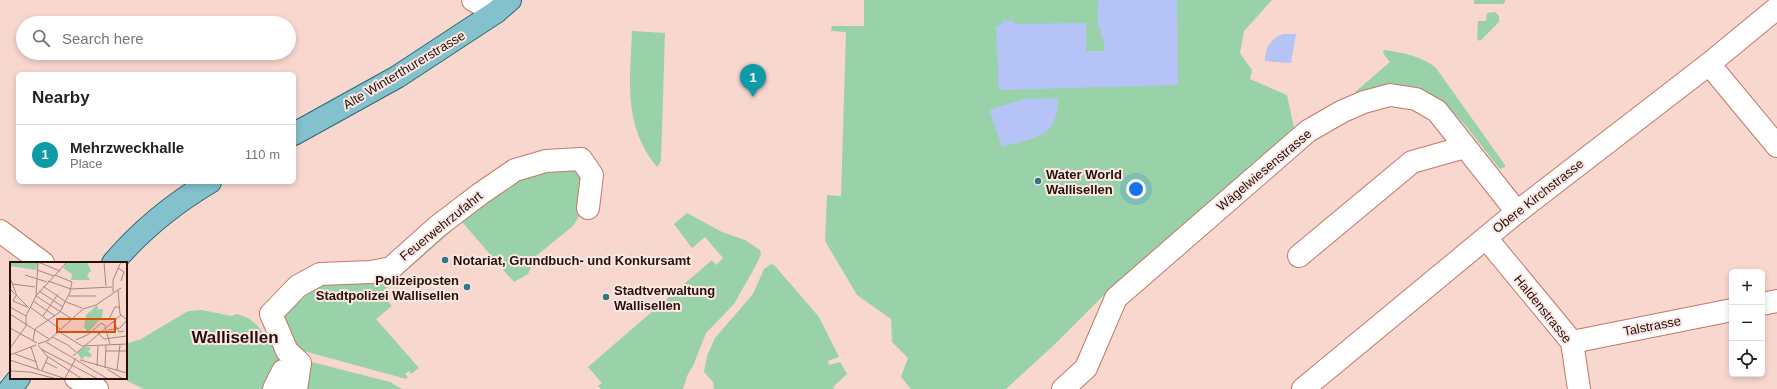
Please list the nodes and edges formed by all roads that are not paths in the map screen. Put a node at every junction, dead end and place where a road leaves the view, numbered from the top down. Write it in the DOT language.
graph roads {
  1 [pos="473,0"];
  2 [pos="503,6"];
  3 [pos="1777,8"];
  4 [pos="1709,64"];
  5 [pos="296,133"];
  6 [pos="1777,146"];
  7 [pos="1465,147"];
  8 [pos="207,184"];
  9 [pos="588,208"];
  10 [pos="1517,212"];
  11 [pos="0,231"];
  12 [pos="1486,238"];
  13 [pos="1298,256"];
  14 [pos="42,262"];
  15 [pos="114,262"];
  16 [pos="1777,301"];
  17 [pos="1765,303"];
  18 [pos="1729,311"];
  19 [pos="1572,342"];
  20 [pos="18,379"];
  21 [pos="78,379"];
  22 [pos="10,389"];
  23 [pos="97,389"];
  24 [pos="296,389"];
  25 [pos="1063,389"];
  26 [pos="1303,389"];
  27 [pos="1579,389"];
  1 -- 2 [label="street"];
  2 -- 5 [label="main road, Alte Winterthurerstrasse"];
  3 -- 4 [label="street, Obere Kirchstrasse"];
  4 -- 6 [label="street"];
  4 -- 10 [label="street, Obere Kirchstrasse"];
  7 -- 10 [label="street, Wägelwiesenstrasse"];
  7 -- 13 [label="street"];
  7 -- 25 [label="street, Wägelwiesenstrasse"];
  8 -- 15 [label="main road"];
  9 -- 24 [label="street, Feuerwehrzufahrt"];
  10 -- 12 [label="street, Obere Kirchstrasse"];
  11 -- 14 [label="street"];
  12 -- 19 [label="street, Haldenstrasse"];
  12 -- 26 [label="street, Obere Kirchstrasse"];
  16 -- 17 [label="street"];
  18 -- 19 [label="street, Talstrasse"];
  19 -- 27 [label="street, Haldenstrasse"];
  20 -- 22 [label="main road"];
  21 -- 23 [label="street"];
}
